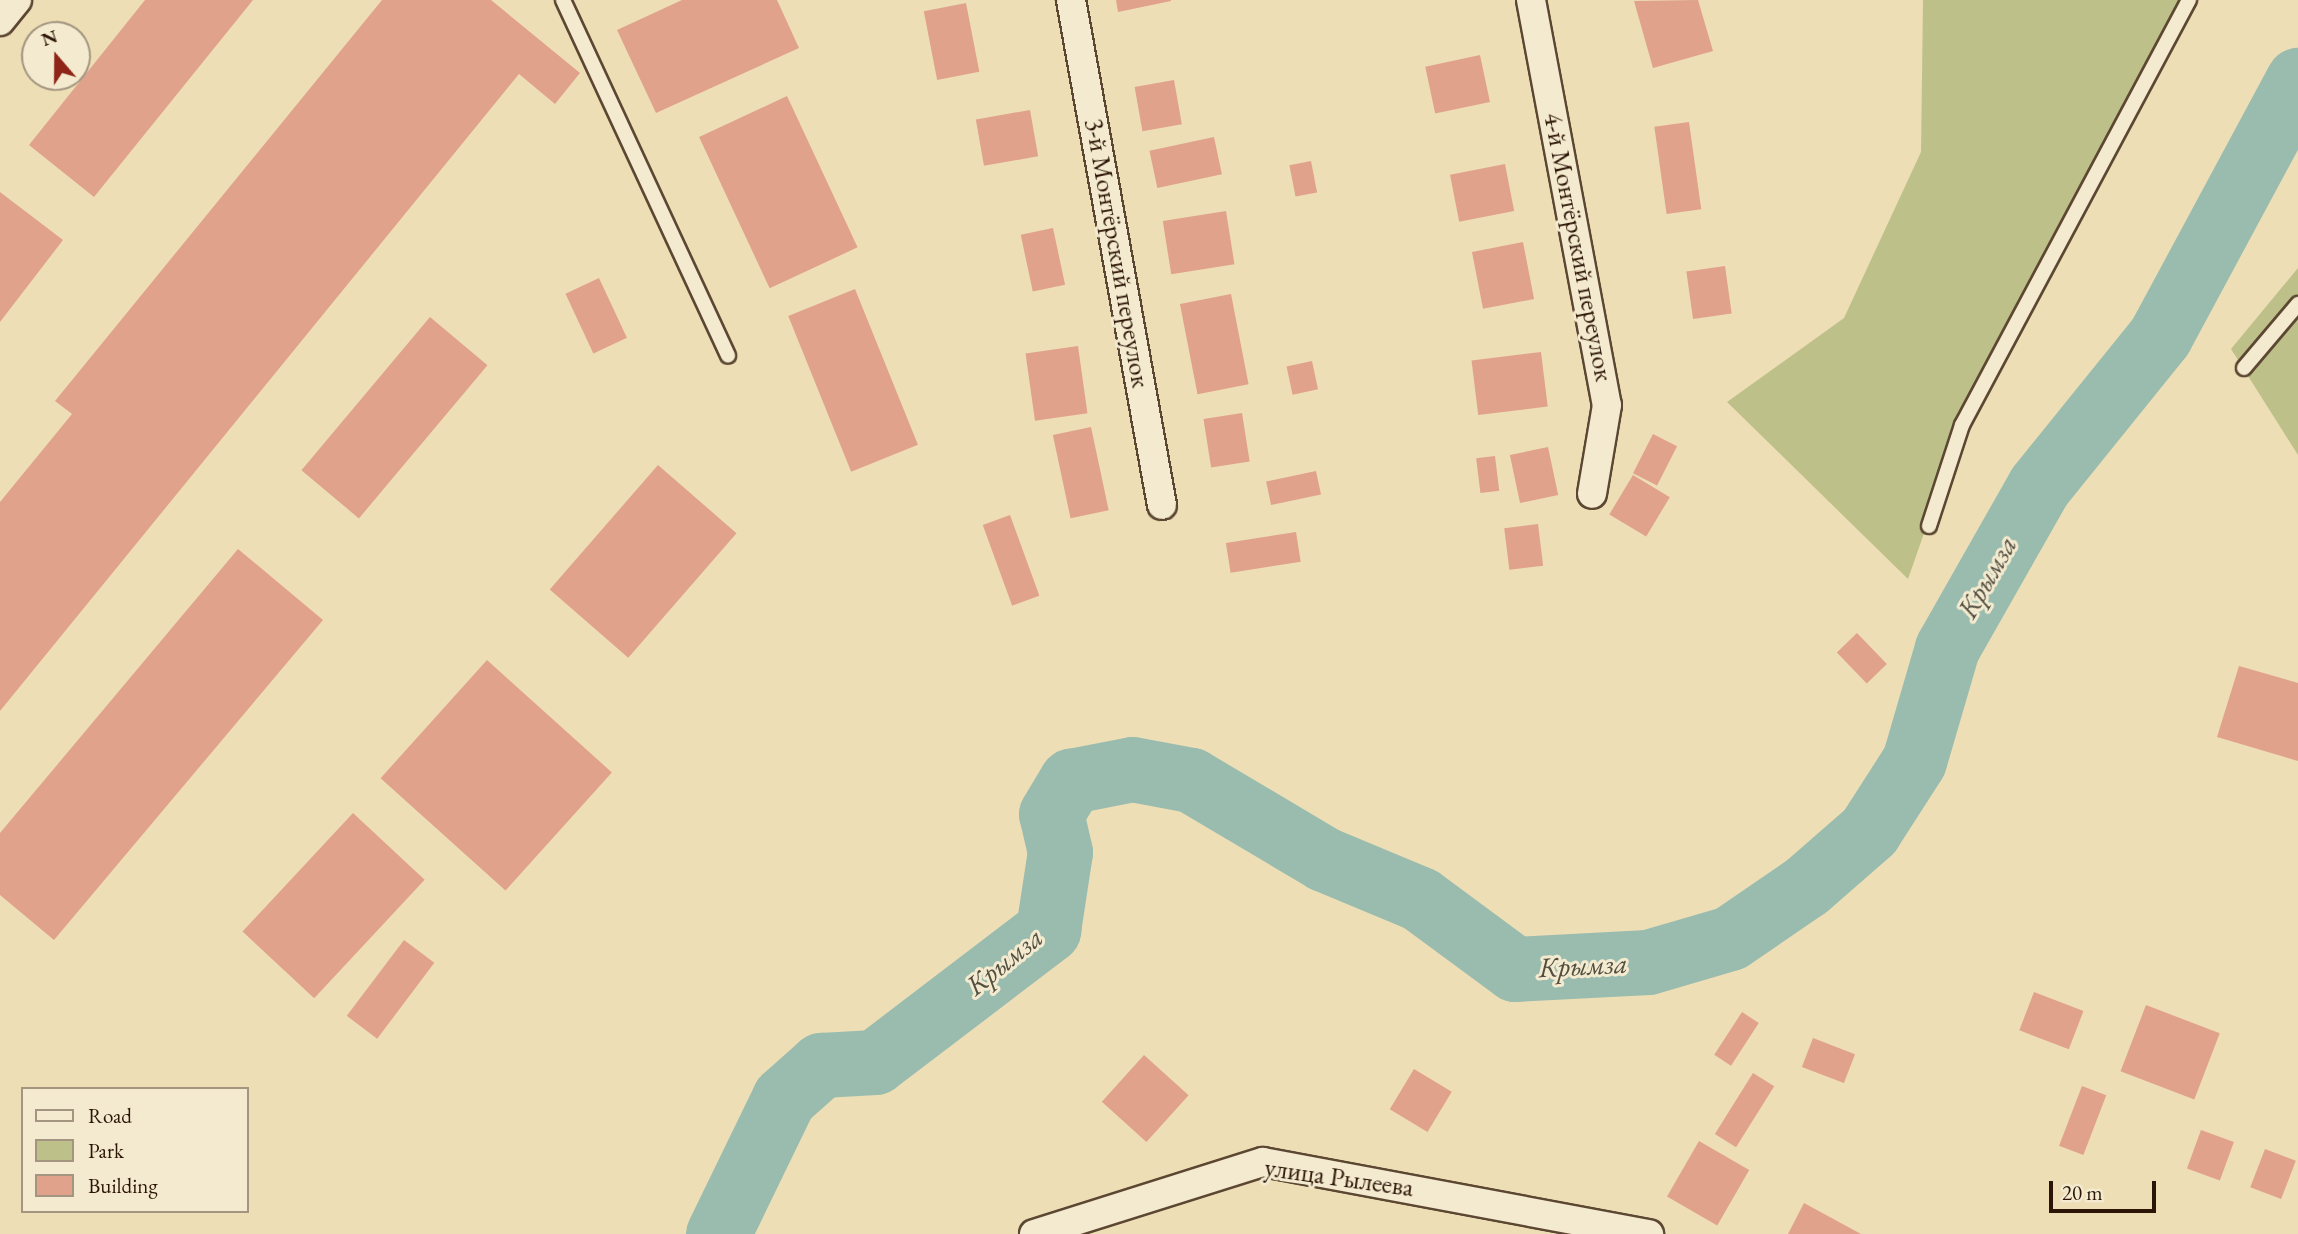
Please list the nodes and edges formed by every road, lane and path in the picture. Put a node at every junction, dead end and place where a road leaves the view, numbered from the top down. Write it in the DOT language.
graph roads {
  1 [pos="17,0"];
  2 [pos="563,0"];
  3 [pos="1071,0"];
  4 [pos="1531,0"];
  5 [pos="2189,0"];
  6 [pos="0,21"];
  7 [pos="2298,304"];
  8 [pos="728,356"];
  9 [pos="2244,368"];
  10 [pos="1592,494"];
  11 [pos="1162,505"];
  12 [pos="1929,526"];
  13 [pos="1034,1234"];
  14 [pos="1649,1234"];
  1 -- 6 [label="street"];
  2 -- 8 [label="lane"];
  3 -- 11 [label="street, 3-й Монтёрский переулок"];
  4 -- 10 [label="street, 4-й Монтёрский переулок"];
  5 -- 12 [label="lane"];
  7 -- 9 [label="lane"];
  13 -- 14 [label="street, улица Рылеева"];
}
